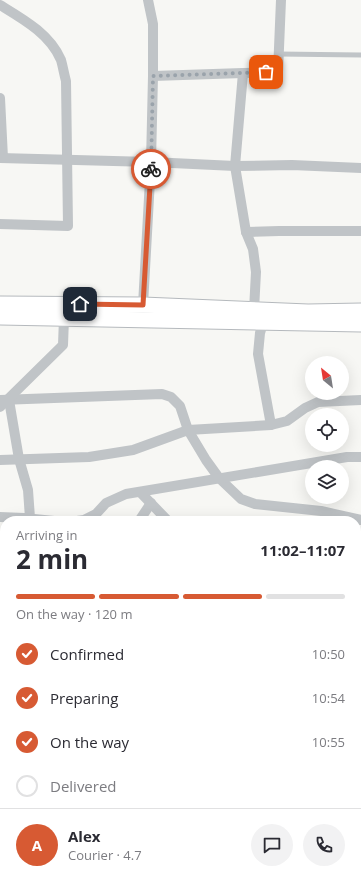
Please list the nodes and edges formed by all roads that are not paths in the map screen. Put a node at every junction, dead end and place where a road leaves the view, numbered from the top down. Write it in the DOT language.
graph roads {
  1 [pos="148,0"];
  2 [pos="281,0"];
  3 [pos="0,5"];
  4 [pos="278,54"];
  5 [pos="361,55"];
  6 [pos="243,73"];
  7 [pos="153,76"];
  8 [pos="0,98"];
  9 [pos="2,158"];
  10 [pos="68,161"];
  11 [pos="151,162"];
  12 [pos="235,166"];
  13 [pos="361,168"];
  14 [pos="0,224"];
  15 [pos="361,230"];
  16 [pos="246,232"];
  17 [pos="0,304"];
  18 [pos="143,305"];
  19 [pos="254,310"];
  20 [pos="361,311"];
  21 [pos="0,317"];
  22 [pos="64,318"];
  23 [pos="262,323"];
  24 [pos="361,324"];
  25 [pos="4,400"];
  26 [pos="361,400"];
  27 [pos="0,408"];
  28 [pos="271,426"];
  29 [pos="188,430"];
  30 [pos="361,457"];
  31 [pos="19,459"];
  32 [pos="0,460"];
  33 [pos="219,478"];
  34 [pos="140,492"];
  35 [pos="151,503"];
  36 [pos="25,516"];
  37 [pos="92,516"];
  38 [pos="142,516"];
  39 [pos="163,516"];
  40 [pos="344,516"];
  1 -- 7 [label="street"];
  2 -- 4 [label="street"];
  3 -- 10 [label="street"];
  4 -- 5 [label="lane"];
  4 -- 6 [label="street"];
  6 -- 7 [label="street"];
  6 -- 12 [label="street"];
  7 -- 11 [label="street"];
  8 -- 9 [label="street"];
  9 -- 10 [label="street"];
  10 -- 11 [label="street"];
  10 -- 14 [label="street"];
  11 -- 12 [label="street"];
  11 -- 18 [label="street"];
  12 -- 13 [label="street"];
  12 -- 16 [label="street"];
  15 -- 16 [label="street"];
  16 -- 19 [label="street"];
  17 -- 18 [label="street"];
  18 -- 19 [label="street"];
  19 -- 20 [label="street"];
  21 -- 22 [label="street"];
  22 -- 23 [label="street"];
  22 -- 25 [label="street"];
  23 -- 24 [label="street"];
  23 -- 28 [label="street"];
  25 -- 27 [label="street"];
  25 -- 29 [label="street"];
  25 -- 31 [label="street"];
  26 -- 28 [label="street"];
  28 -- 29 [label="street"];
  29 -- 31 [label="street"];
  29 -- 33 [label="street"];
  30 -- 33 [label="street"];
  31 -- 32 [label="street"];
  31 -- 36 [label="street"];
  33 -- 34 [label="street"];
  33 -- 40 [label="street"];
  34 -- 35 [label="street"];
  34 -- 37 [label="street"];
  35 -- 38 [label="street"];
  35 -- 39 [label="street"];
}
